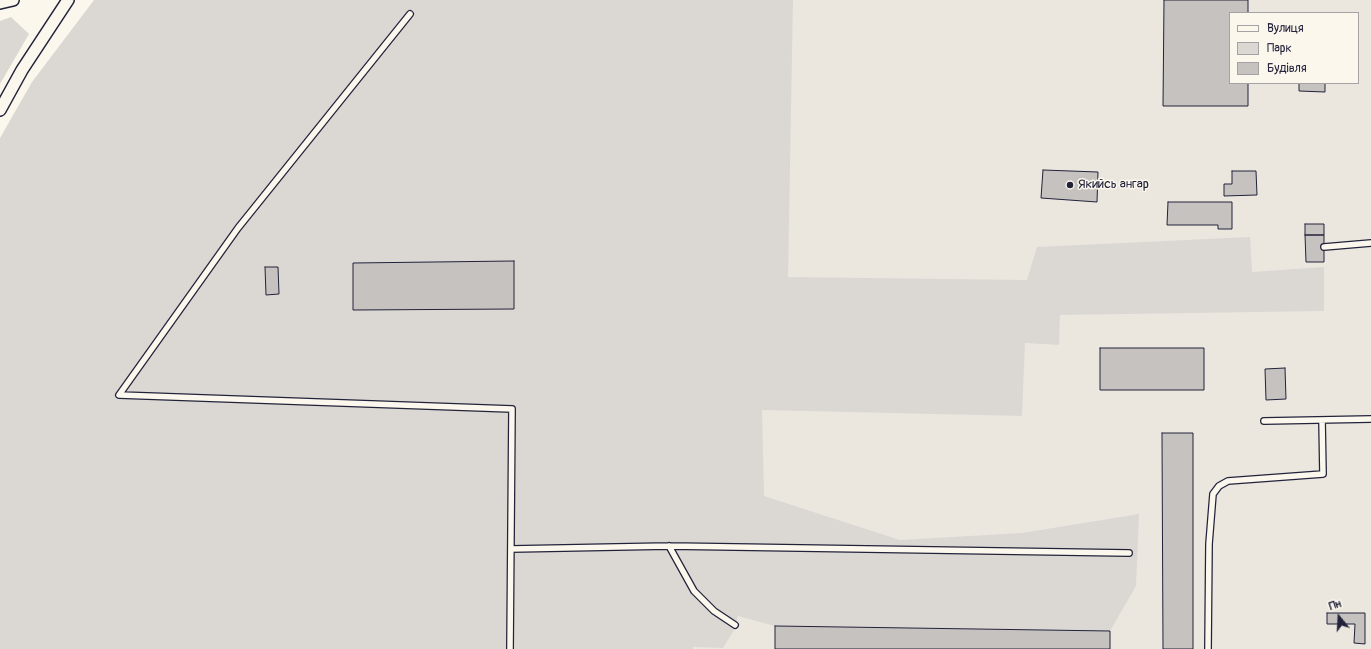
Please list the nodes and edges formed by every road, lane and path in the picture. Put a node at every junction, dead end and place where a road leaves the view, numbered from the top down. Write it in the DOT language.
graph roads {
  1 [pos="13,0"];
  2 [pos="68,0"];
  3 [pos="0,3"];
  4 [pos="410,14"];
  5 [pos="0,110"];
  6 [pos="1371,243"];
  7 [pos="1324,247"];
  8 [pos="1371,419"];
  9 [pos="1322,420"];
  10 [pos="1264,422"];
  11 [pos="669,546"];
  12 [pos="511,549"];
  13 [pos="1129,553"];
  14 [pos="735,626"];
  15 [pos="510,649"];
  16 [pos="1208,649"];
  1 -- 3 [label="street"];
  2 -- 5 [label="street"];
  4 -- 12 [label="lane"];
  6 -- 7 [label="lane"];
  8 -- 9 [label="lane"];
  9 -- 10 [label="lane"];
  9 -- 16 [label="lane"];
  11 -- 12 [label="lane"];
  11 -- 13 [label="lane"];
  11 -- 14 [label="lane"];
  12 -- 15 [label="lane"];
}
